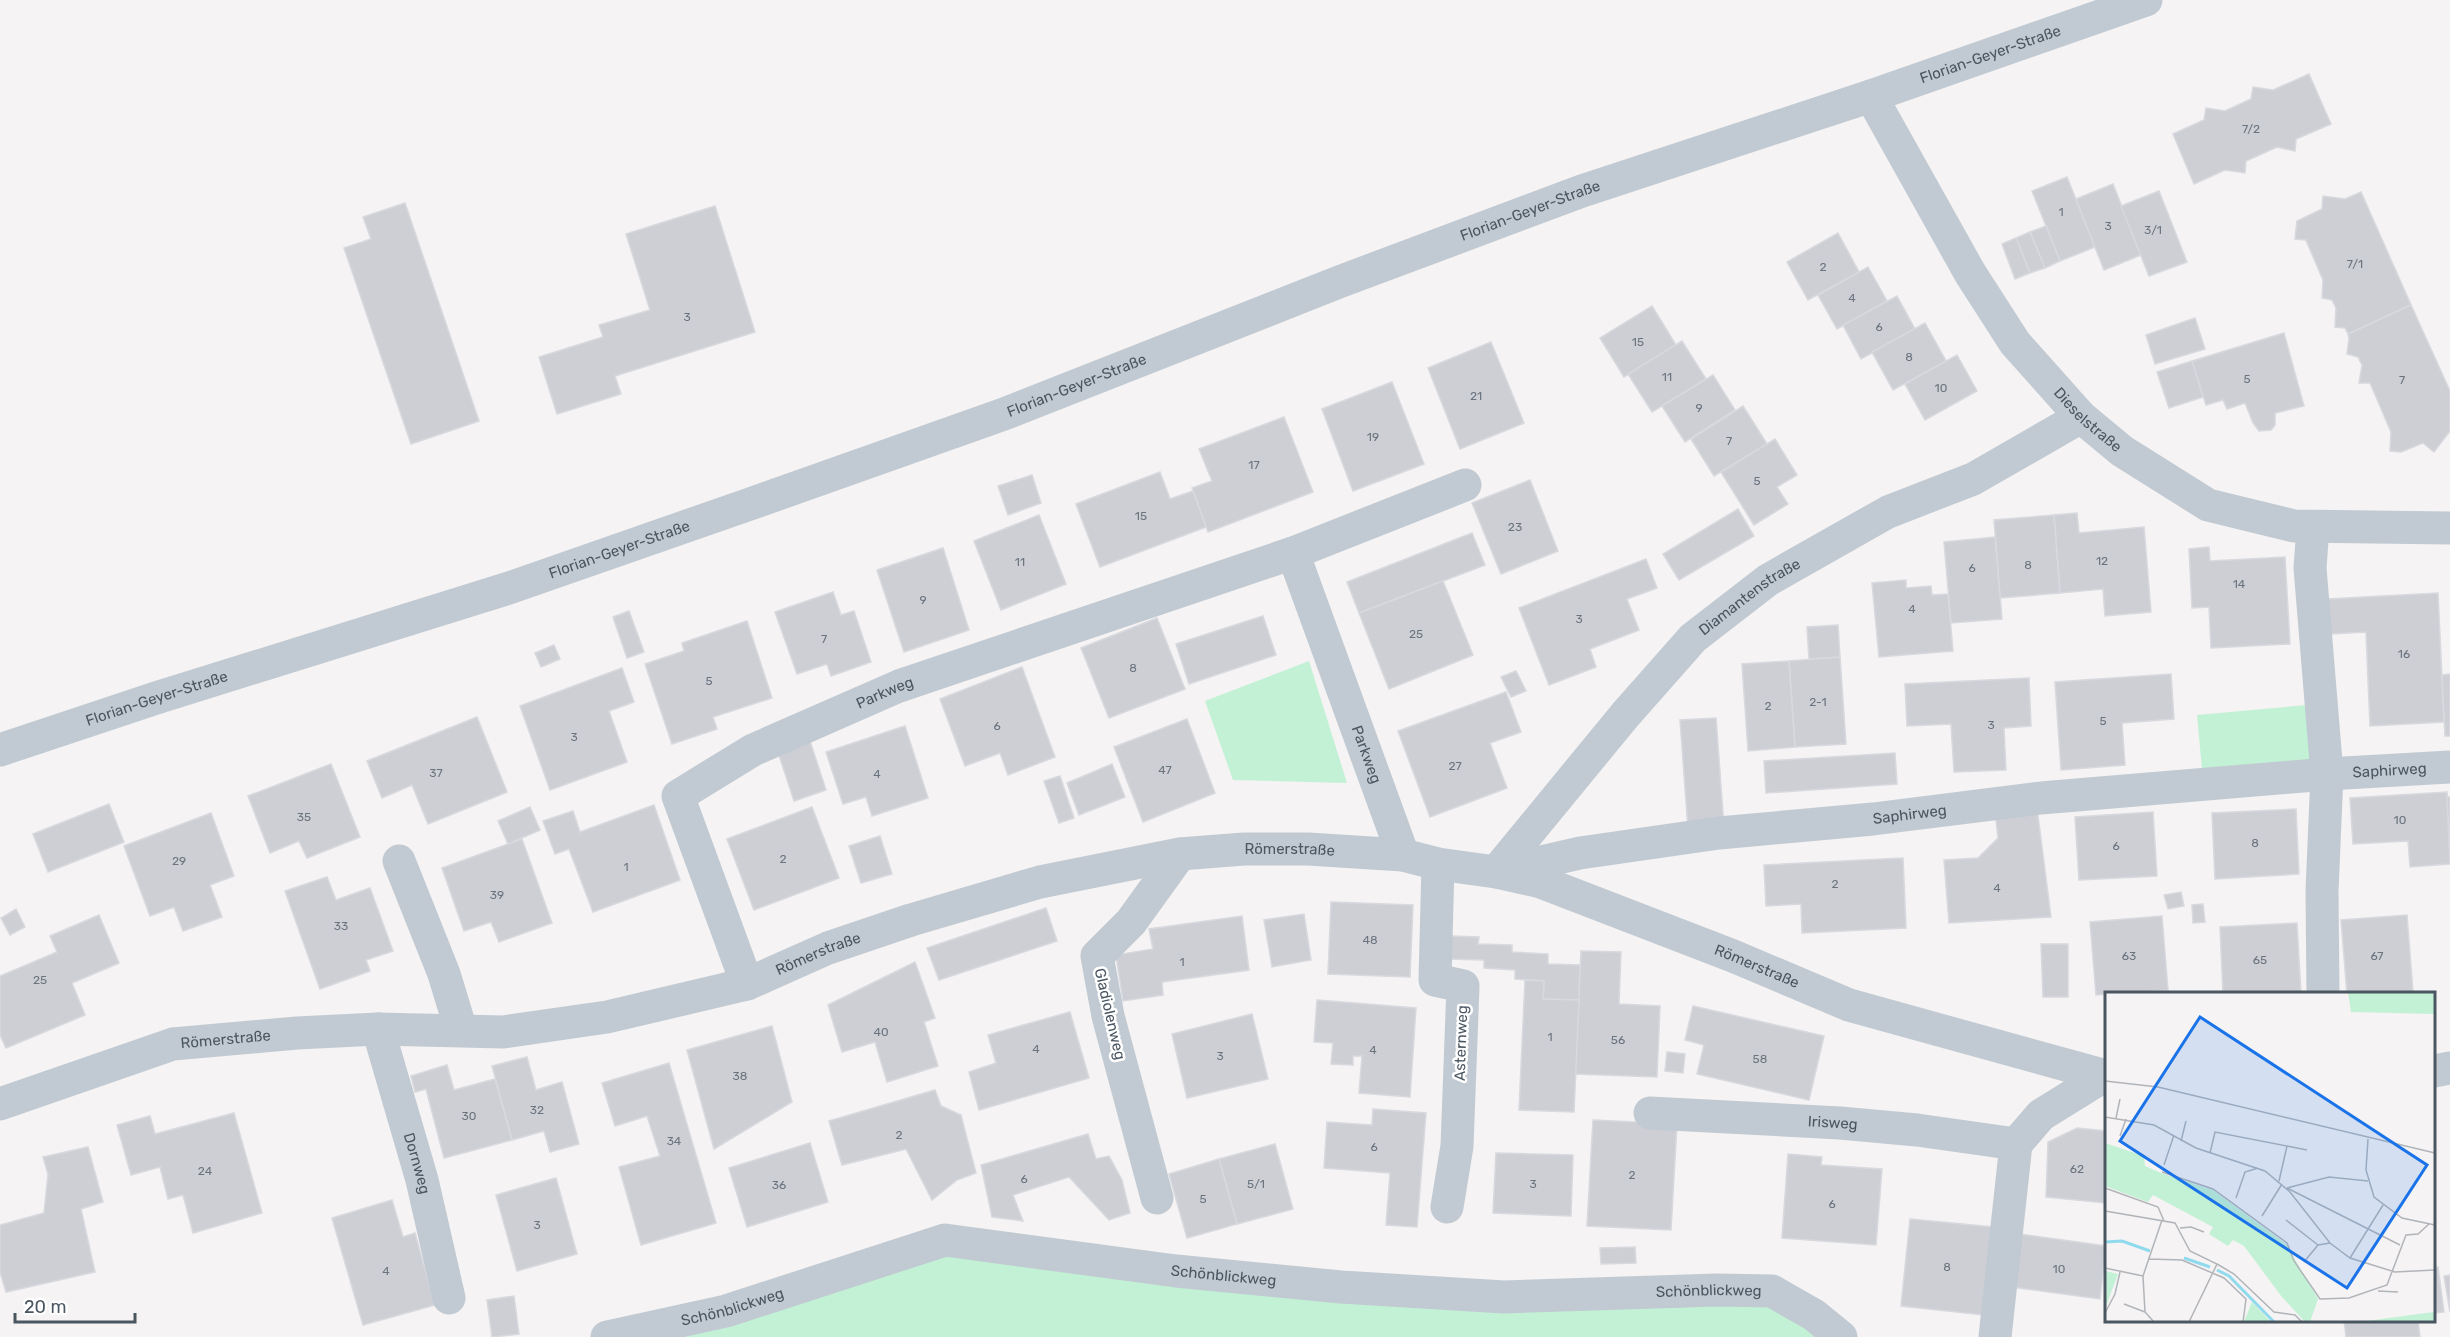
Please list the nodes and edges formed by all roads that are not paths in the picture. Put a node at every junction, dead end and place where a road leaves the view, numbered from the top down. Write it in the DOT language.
graph roads {
  1 [pos="2146,0"];
  2 [pos="1870,96"];
  3 [pos="2081,417"];
  4 [pos="1465,485"];
  5 [pos="2313,527"];
  6 [pos="2450,528"];
  7 [pos="1293,553"];
  8 [pos="0,750"];
  9 [pos="2450,767"];
  10 [pos="2327,774"];
  11 [pos="1180,854"];
  12 [pos="1404,855"];
  13 [pos="399,861"];
  14 [pos="1438,864"];
  15 [pos="1496,872"];
  16 [pos="747,984"];
  17 [pos="2323,992"];
  18 [pos="378,1029"];
  19 [pos="461,1030"];
  20 [pos="2450,1068"];
  21 [pos="2435,1071"];
  22 [pos="2105,1076"];
  23 [pos="0,1104"];
  24 [pos="1650,1113"];
  25 [pos="2016,1144"];
  26 [pos="1157,1198"];
  27 [pos="1447,1207"];
  28 [pos="449,1298"];
  29 [pos="607,1337"];
  30 [pos="1841,1337"];
  31 [pos="1995,1337"];
  1 -- 2 [label="street, Florian-Geyer-Straße"];
  2 -- 3 [label="street, Dieselstraße"];
  2 -- 8 [label="street, Florian-Geyer-Straße"];
  3 -- 5 [label="street, Dieselstraße"];
  3 -- 15 [label="street, Diamantenstraße"];
  4 -- 7 [label="street, Parkweg"];
  5 -- 6 [label="street, Dieselstraße"];
  5 -- 10 [label="street"];
  7 -- 12 [label="street, Parkweg"];
  7 -- 16 [label="street, Parkweg"];
  9 -- 10 [label="street, Saphirweg"];
  10 -- 15 [label="street, Saphirweg"];
  10 -- 17 [label="street"];
  11 -- 12 [label="street, Römerstraße"];
  11 -- 16 [label="street, Römerstraße"];
  11 -- 26 [label="street, Gladiolenweg"];
  12 -- 14 [label="street, Römerstraße"];
  13 -- 19 [label="street"];
  14 -- 15 [label="street, Römerstraße"];
  14 -- 27 [label="street, Asternweg"];
  15 -- 22 [label="street, Römerstraße"];
  16 -- 19 [label="street, Römerstraße"];
  18 -- 19 [label="street, Römerstraße"];
  18 -- 23 [label="street, Römerstraße"];
  18 -- 28 [label="street, Dornweg"];
  20 -- 21 [label="street"];
  22 -- 25 [label="street"];
  24 -- 25 [label="street, Irisweg"];
  25 -- 31 [label="street"];
  29 -- 30 [label="street, Schönblickweg"];
}
